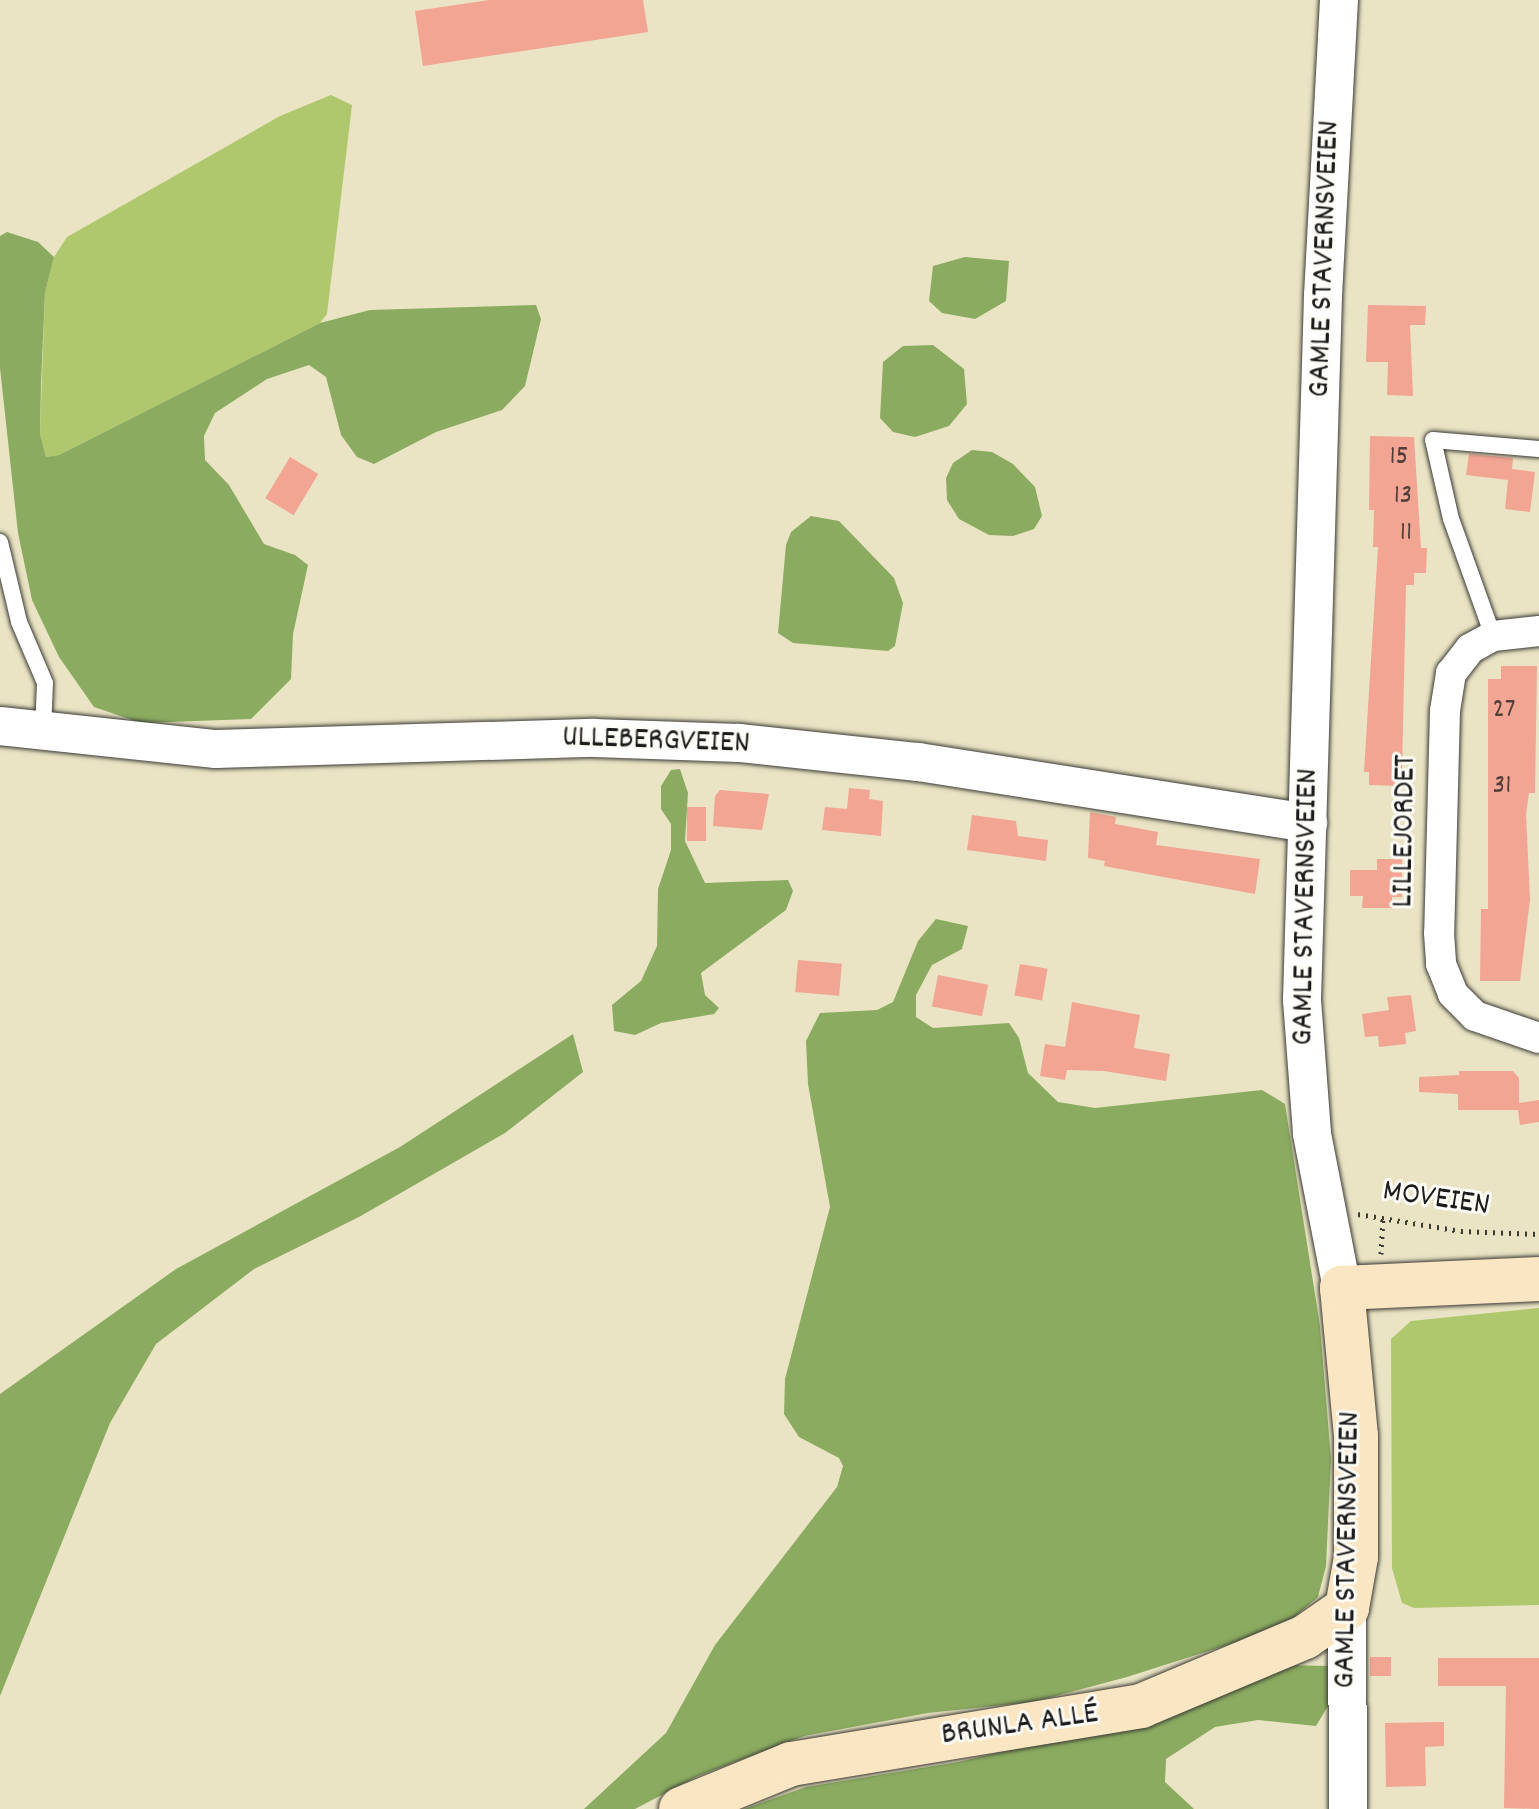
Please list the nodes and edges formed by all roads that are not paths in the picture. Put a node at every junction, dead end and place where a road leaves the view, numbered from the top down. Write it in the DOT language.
graph roads {
  1 [pos="1339,0"];
  2 [pos="1539,449"];
  3 [pos="0,542"];
  4 [pos="1539,631"];
  5 [pos="1493,636"];
  6 [pos="0,726"];
  7 [pos="43,733"];
  8 [pos="1308,823"];
  9 [pos="1539,1038"];
  10 [pos="1539,1279"];
  11 [pos="1342,1288"];
  12 [pos="1347,1608"];
  13 [pos="681,1809"];
  14 [pos="1348,1809"];
  1 -- 8 [label="street, GAMLE STAVERNSVEIEN"];
  2 -- 5 [label="lane"];
  3 -- 7 [label="lane"];
  4 -- 5 [label="street"];
  5 -- 9 [label="street, LILLEJORDET"];
  6 -- 7 [label="street, ULLEBERGVEIEN"];
  7 -- 8 [label="street, ULLEBERGVEIEN"];
  8 -- 11 [label="street, GAMLE STAVERNSVEIEN"];
  10 -- 11 [label="main road"];
  11 -- 12 [label="main road, GAMLE STAVERNSVEIEN"];
  12 -- 13 [label="main road, BRUNLA ALLÉ"];
  12 -- 14 [label="street, GAMLE STAVERNSVEIEN"];
}
